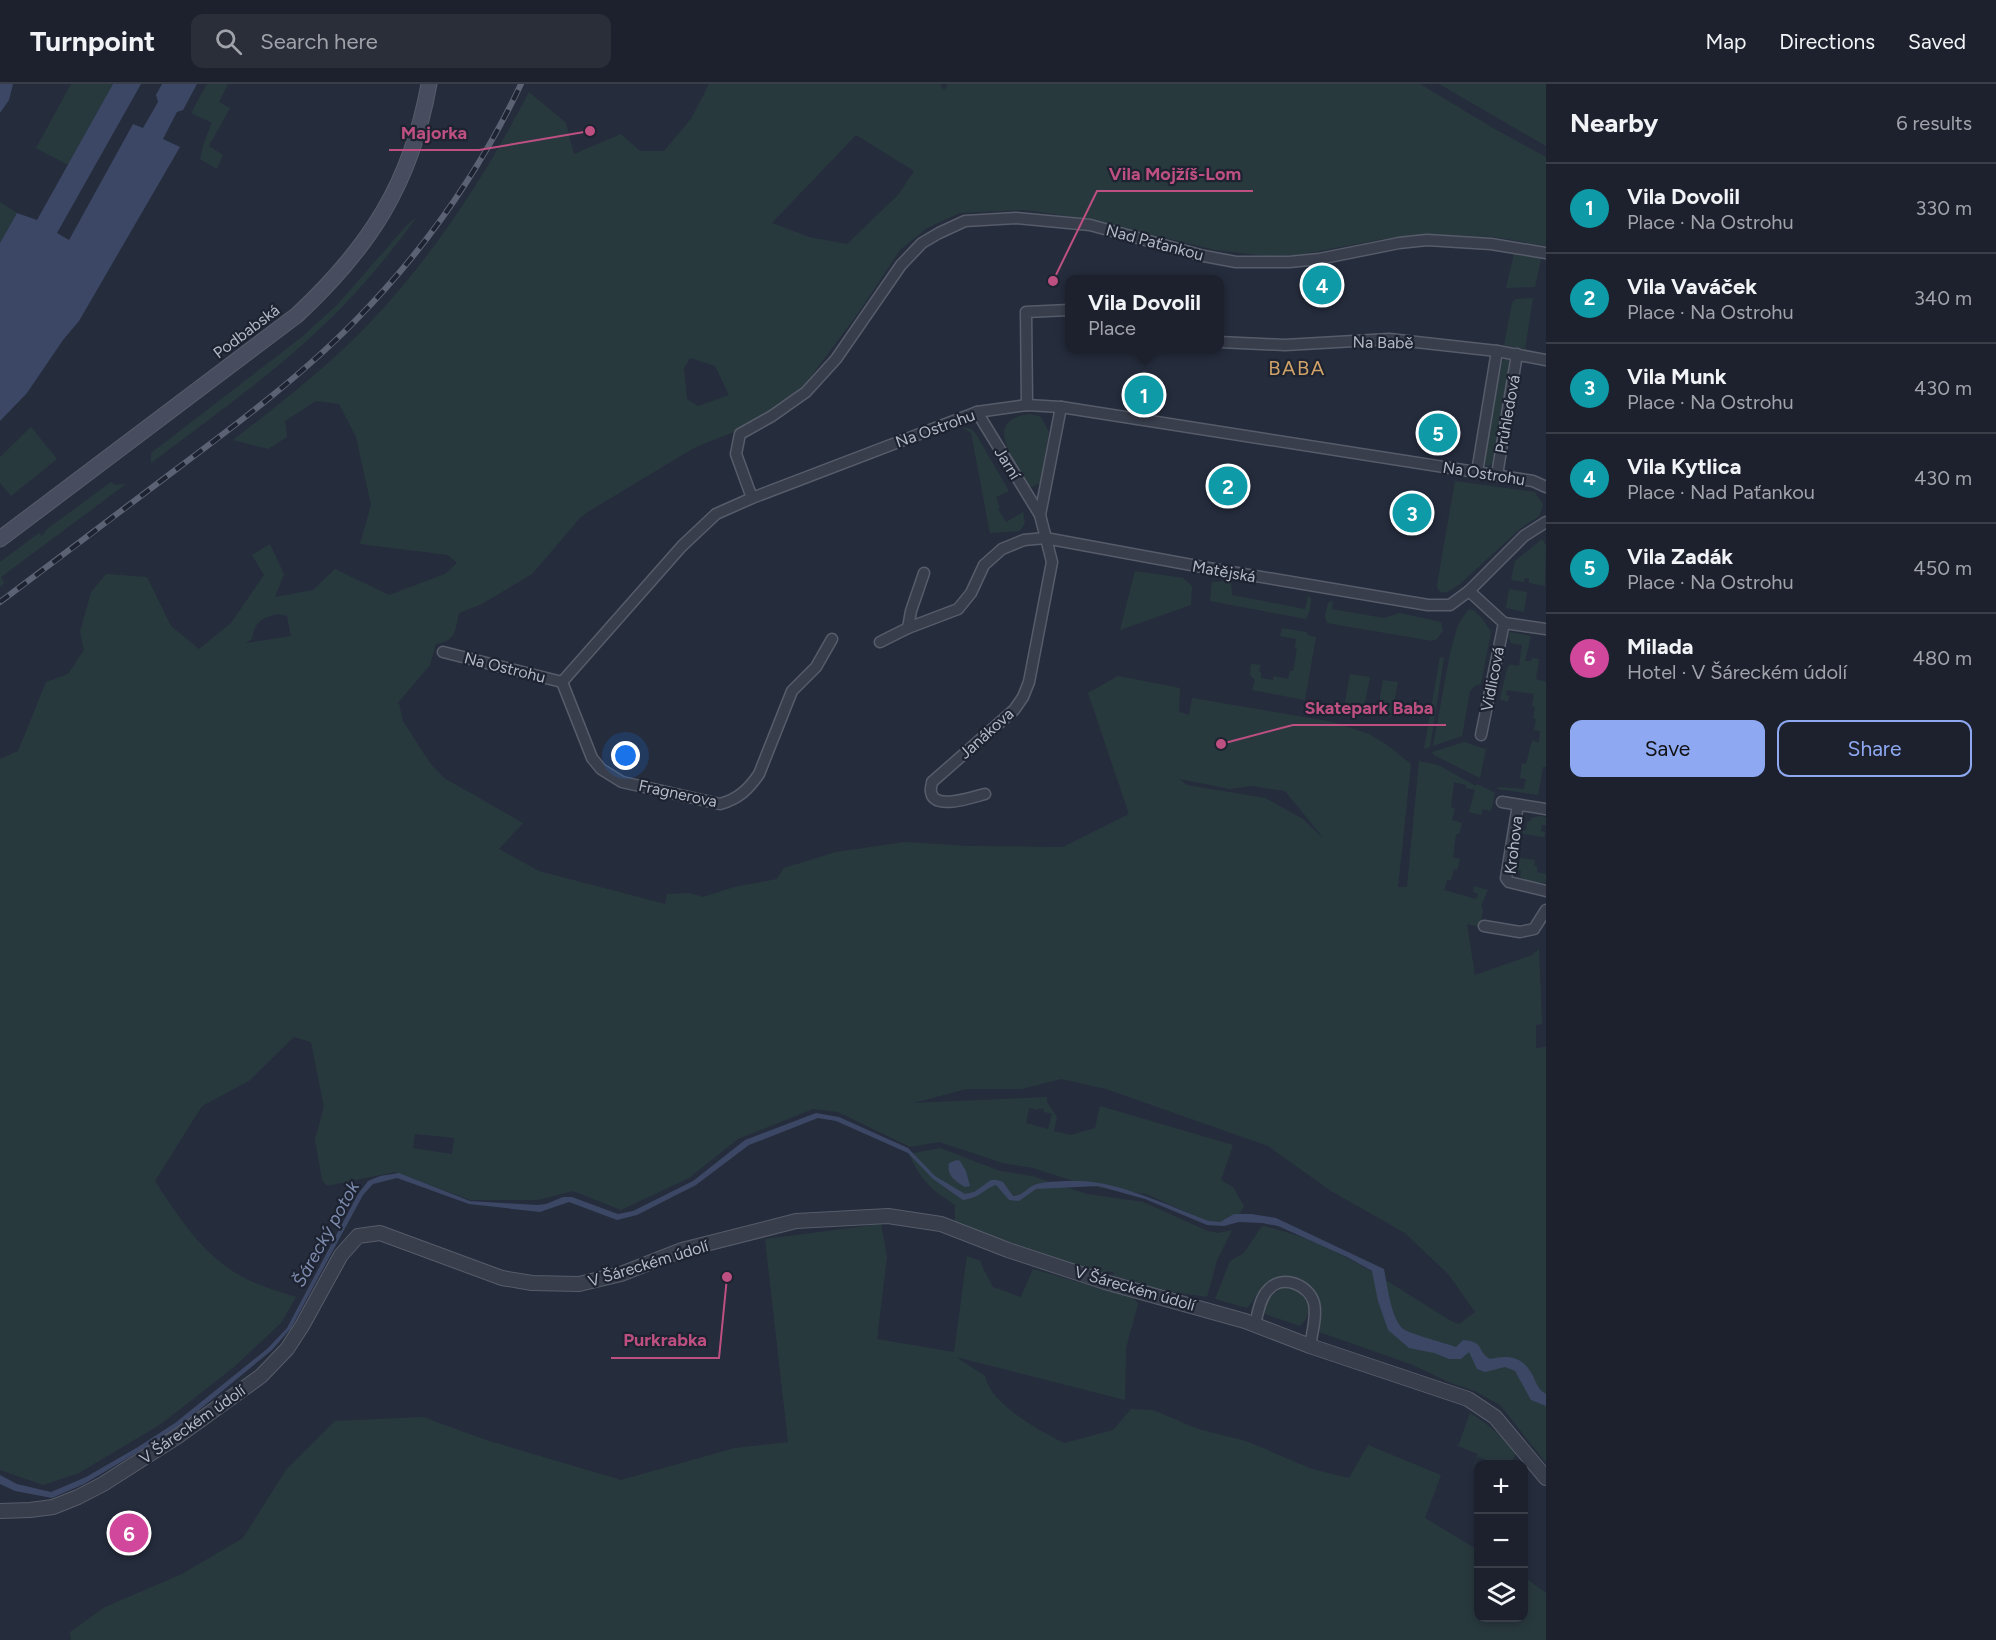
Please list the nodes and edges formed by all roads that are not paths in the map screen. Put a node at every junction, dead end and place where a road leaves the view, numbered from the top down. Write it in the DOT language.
graph roads {
  1 [pos="429,84"];
  2 [pos="1546,253"];
  3 [pos="1065,310"];
  4 [pos="1224,342"];
  5 [pos="1497,351"];
  6 [pos="1517,354"];
  7 [pos="1546,360"];
  8 [pos="1027,405"];
  9 [pos="1061,407"];
  10 [pos="977,412"];
  11 [pos="1477,472"];
  12 [pos="1497,475"];
  13 [pos="1546,487"];
  14 [pos="752,498"];
  15 [pos="1040,515"];
  16 [pos="1546,522"];
  17 [pos="1045,537"];
  18 [pos="0,539"];
  19 [pos="924,573"];
  20 [pos="1469,591"];
  21 [pos="1504,623"];
  22 [pos="908,628"];
  23 [pos="1546,629"];
  24 [pos="832,639"];
  25 [pos="880,642"];
  26 [pos="443,652"];
  27 [pos="562,682"];
  28 [pos="1481,735"];
  29 [pos="985,794"];
  30 [pos="1502,802"];
  31 [pos="1518,805"];
  32 [pos="1546,809"];
  33 [pos="1546,891"];
  34 [pos="1546,910"];
  35 [pos="1484,926"];
  36 [pos="1255,1324"];
  37 [pos="1310,1346"];
  38 [pos="1546,1478"];
  39 [pos="0,1510"];
  1 -- 18 [label="main road, Podbabská"];
  2 -- 14 [label="street, Nad Paťankou"];
  3 -- 8 [label="street"];
  4 -- 5 [label="street, Na Babě"];
  5 -- 6 [label="street, Na Babě"];
  5 -- 11 [label="street, Průhledová"];
  6 -- 7 [label="street, Na Babě"];
  6 -- 12 [label="street, Průhledová"];
  8 -- 9 [label="street, Na Ostrohu"];
  8 -- 10 [label="street, Na Ostrohu"];
  9 -- 11 [label="street, Na Ostrohu"];
  9 -- 15 [label="street, Jarní"];
  10 -- 14 [label="street, Na Ostrohu"];
  10 -- 15 [label="street, Jarní"];
  11 -- 12 [label="street, Na Ostrohu"];
  12 -- 13 [label="street, Na Ostrohu"];
  14 -- 27 [label="street, Na Ostrohu"];
  15 -- 17 [label="street, Jarní"];
  16 -- 20 [label="street, Matějská"];
  17 -- 20 [label="street, Matějská"];
  17 -- 22 [label="street, Matějská"];
  17 -- 29 [label="street, Janákova"];
  19 -- 22 [label="street"];
  20 -- 21 [label="street, Vidlicová"];
  21 -- 23 [label="street, Vidlicová"];
  21 -- 28 [label="street, Vidlicová"];
  22 -- 25 [label="street, Matějská"];
  24 -- 27 [label="street, Fragnerova"];
  26 -- 27 [label="street, Na Ostrohu"];
  30 -- 31 [label="street, Krohova"];
  31 -- 32 [label="street, Krohova"];
  31 -- 33 [label="street, Krohova"];
  34 -- 35 [label="street"];
  36 -- 37 [label="street, V Šáreckém údolí"];
  36 -- 37 [label="street"];
  36 -- 39 [label="street, V Šáreckém údolí"];
  37 -- 38 [label="street, V Šáreckém údolí"];
}
